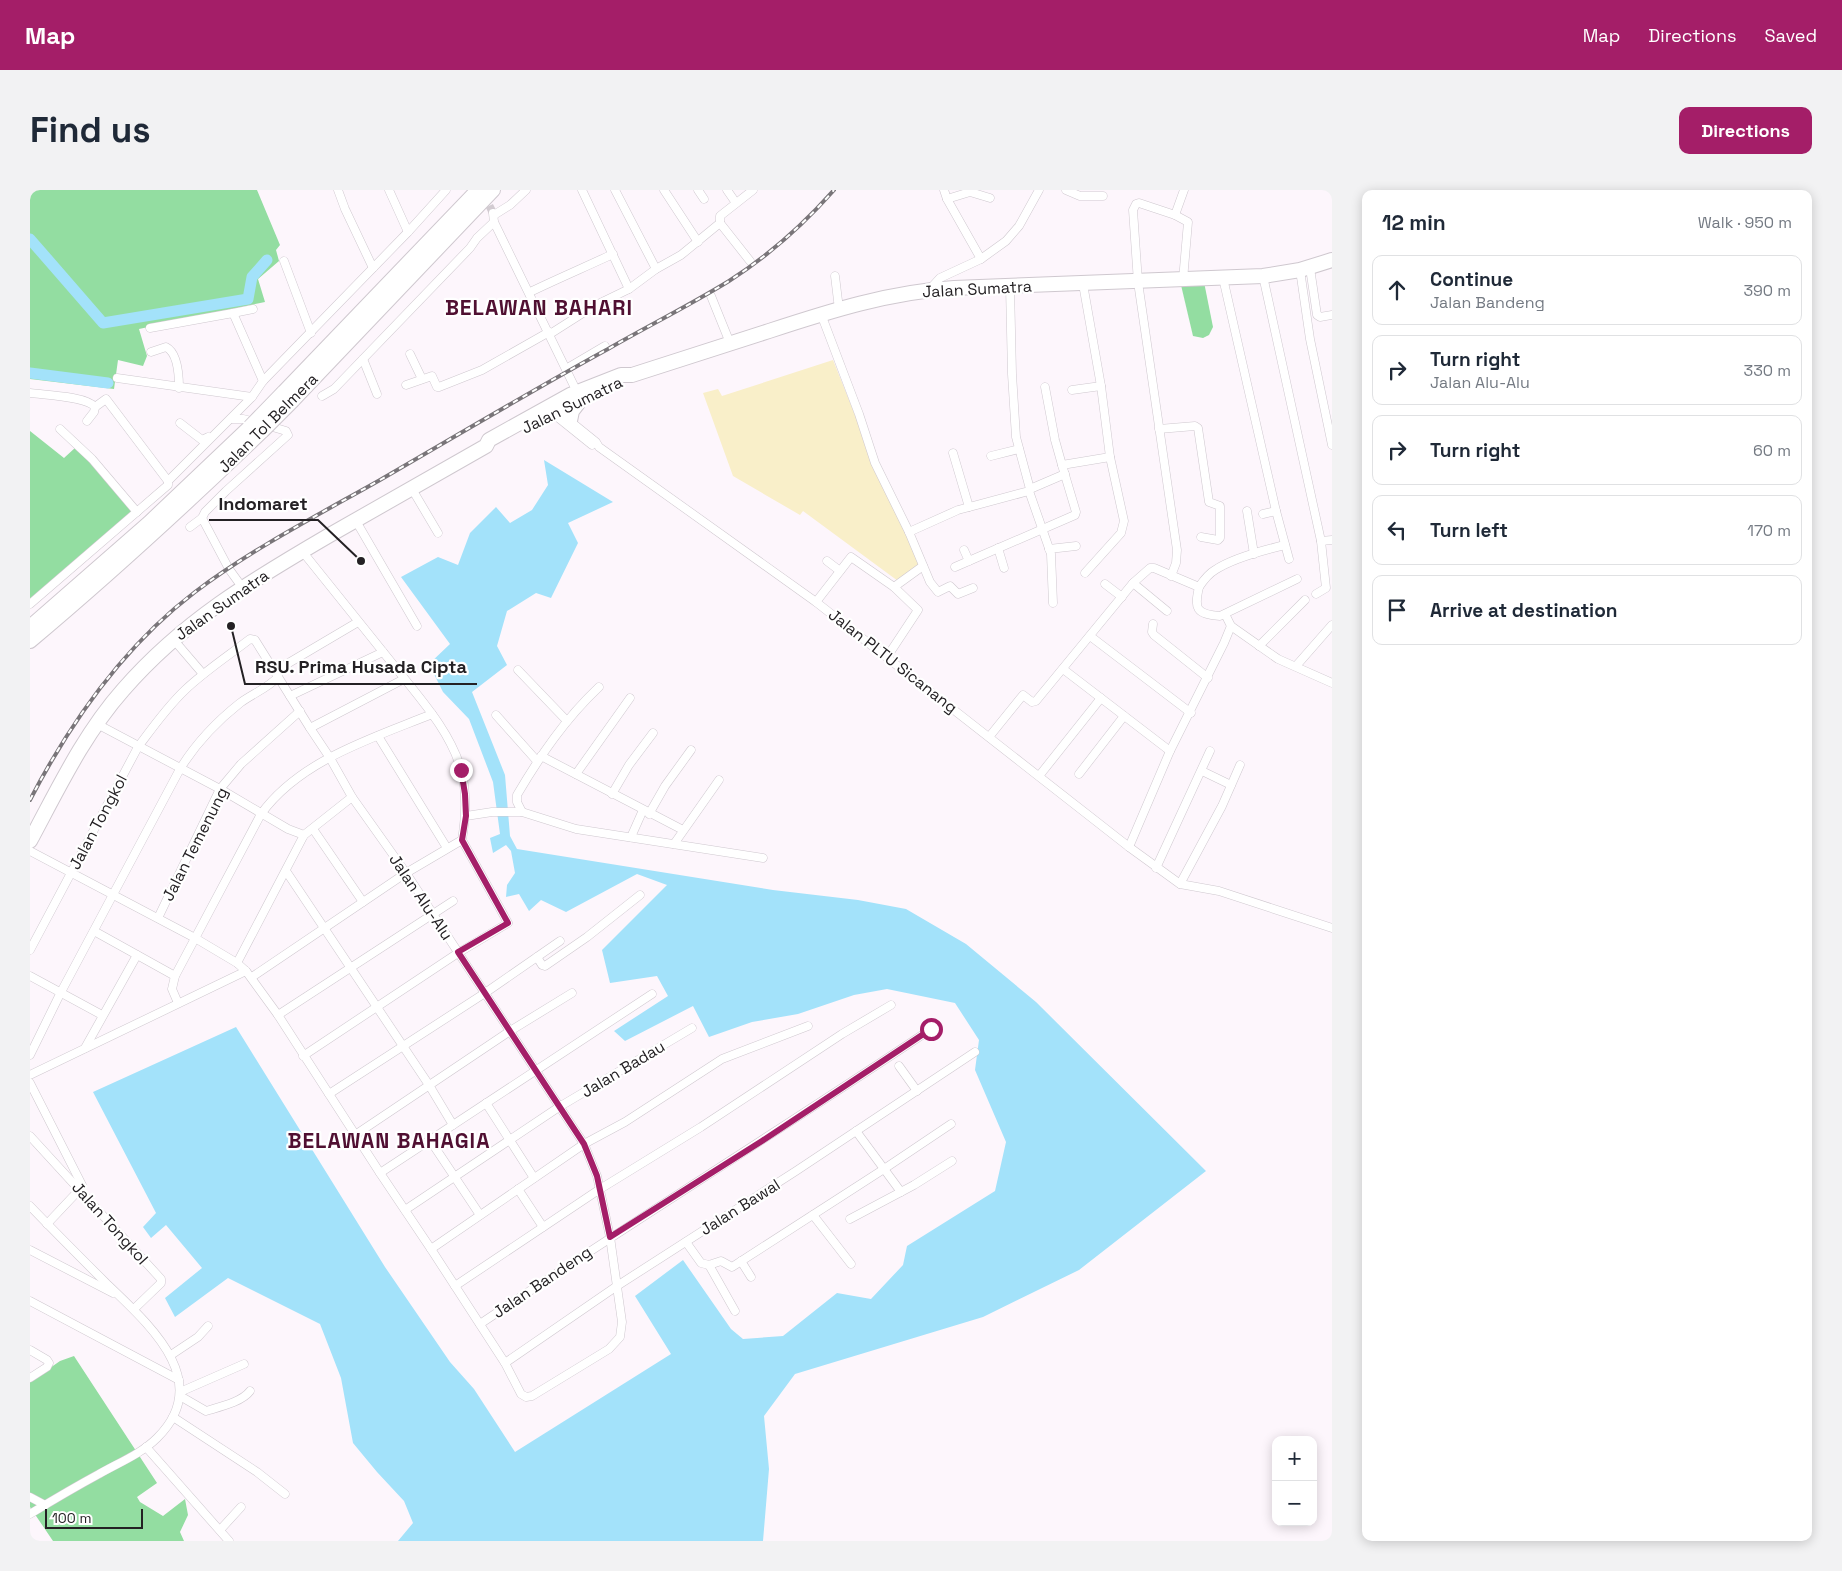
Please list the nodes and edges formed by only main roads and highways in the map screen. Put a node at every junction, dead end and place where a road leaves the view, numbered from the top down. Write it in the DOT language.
graph roads {
  1 [pos="478,190"];
  2 [pos="493,190"];
  3 [pos="1332,260"];
  4 [pos="580,395"];
  5 [pos="288,397"];
  6 [pos="570,421"];
  7 [pos="256,429"];
  8 [pos="30,627"];
  9 [pos="30,641"];
  10 [pos="30,841"];
  1 -- 5 [label="highway, Jalan Tol Belmera"];
  2 -- 5 [label="highway, Jalan Tol Belmera"];
  3 -- 4 [label="highway, Jalan Sumatra"];
  4 -- 6 [label="highway"];
  4 -- 10 [label="highway, Jalan Sumatra"];
  5 -- 7 [label="highway, Jalan Tol Belmera, bridge"];
  7 -- 8 [label="highway, Jalan Tol Belmera"];
  7 -- 9 [label="highway, Jalan Tol Belmera"];
}
